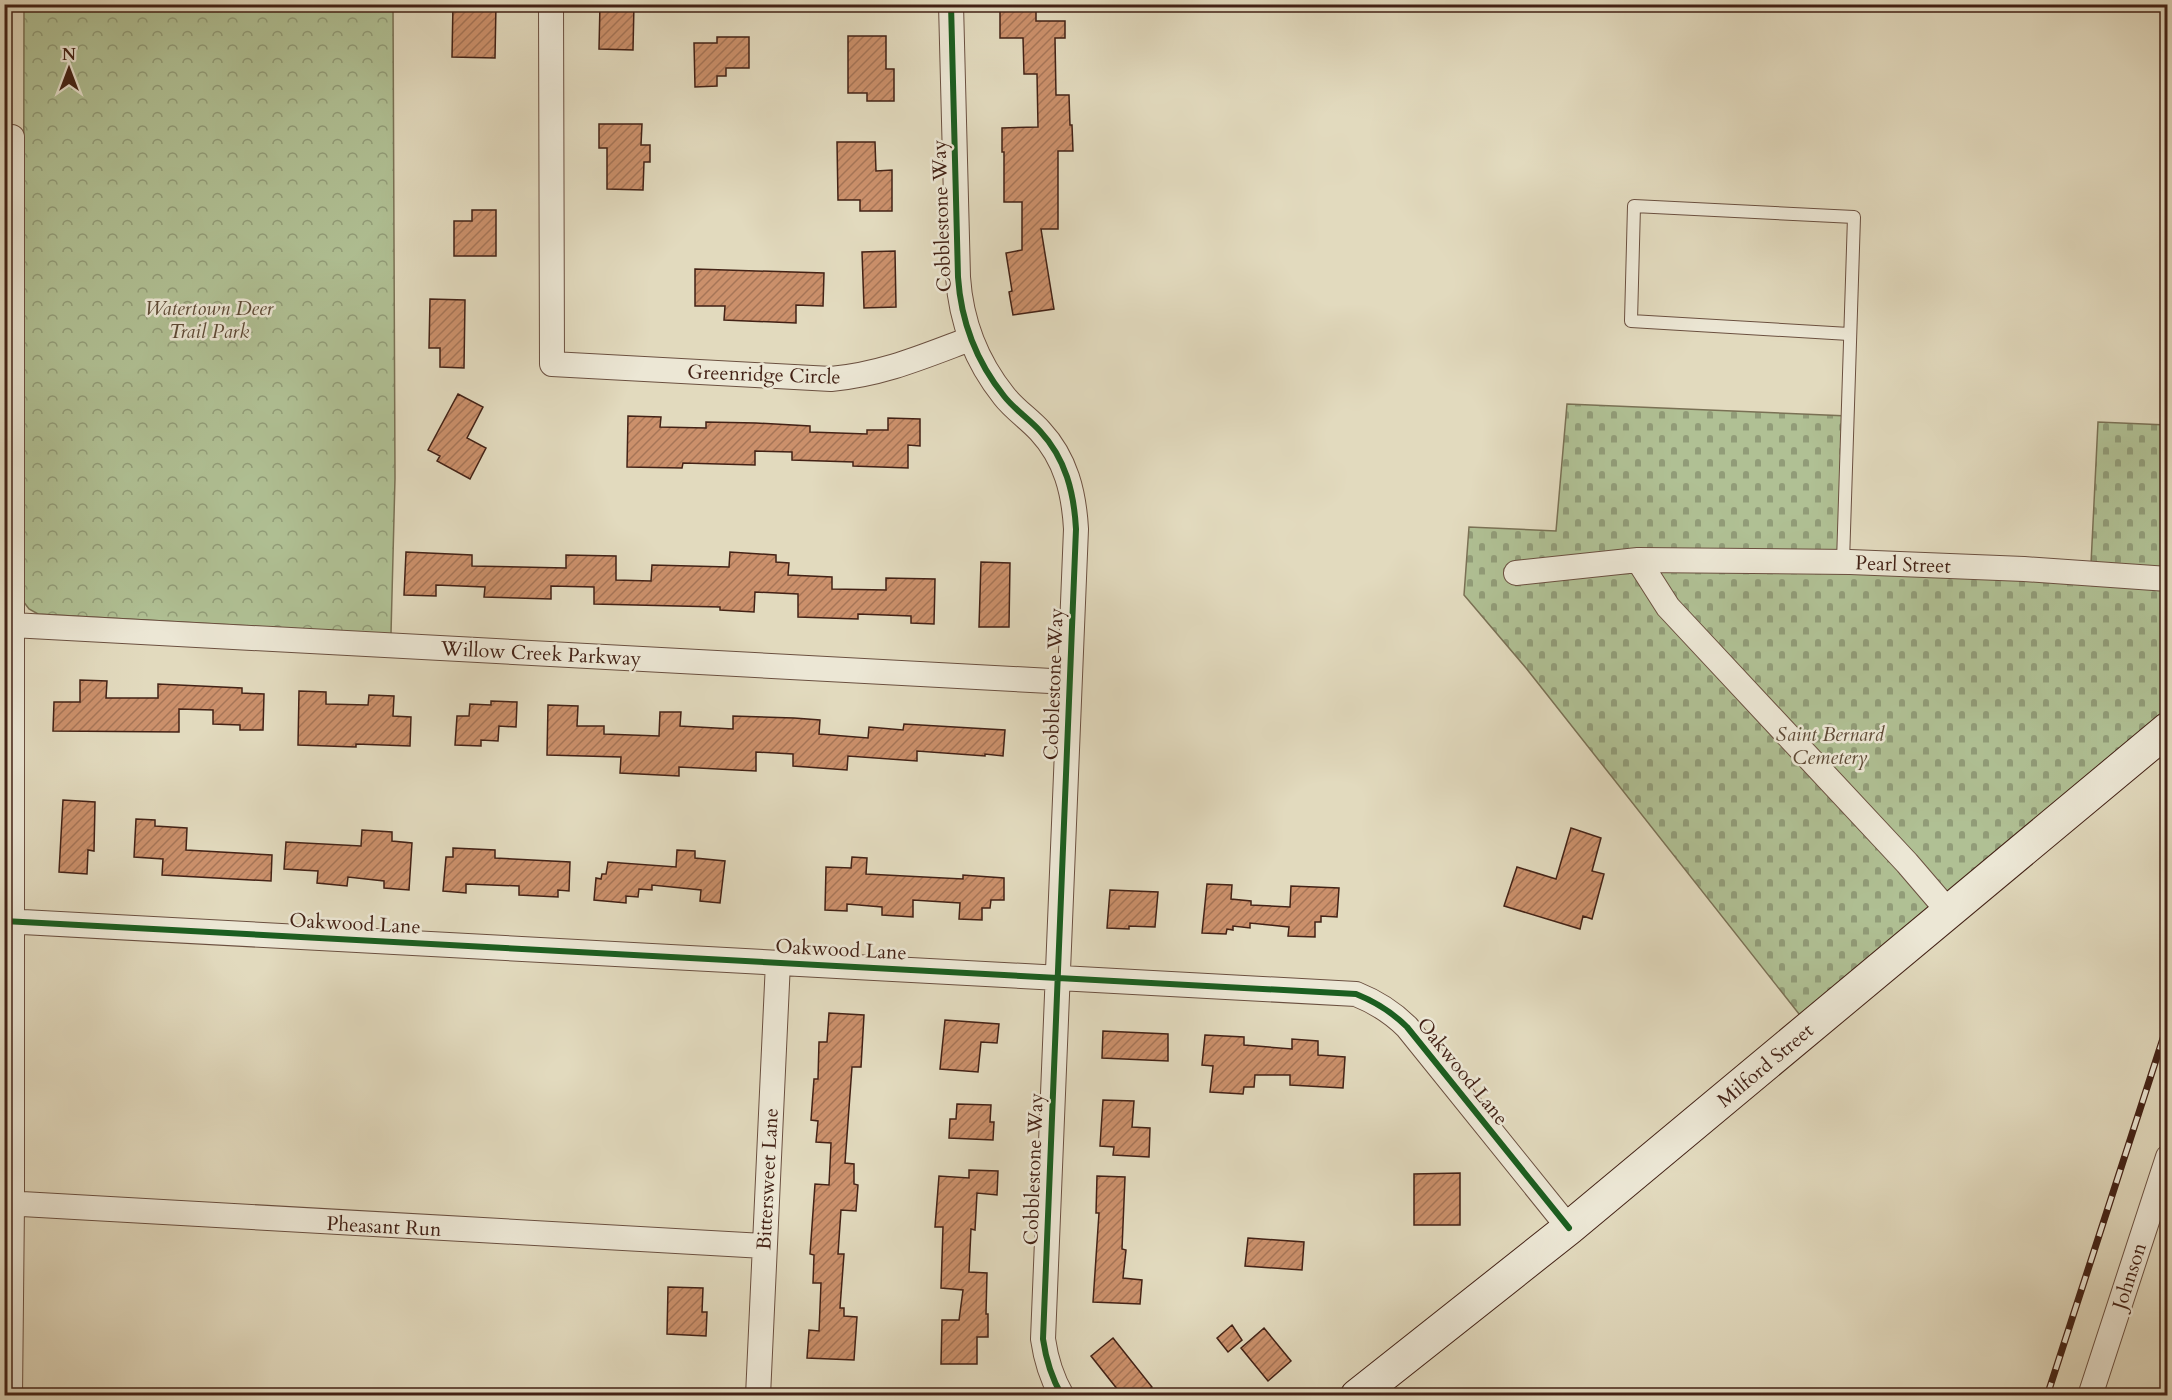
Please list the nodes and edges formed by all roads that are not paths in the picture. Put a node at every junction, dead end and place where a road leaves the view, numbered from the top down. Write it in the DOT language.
graph roads {
  1 [pos="551,4"];
  2 [pos="951,4"];
  3 [pos="12,137"];
  4 [pos="8,247"];
  5 [pos="1849,334"];
  6 [pos="970,339"];
  7 [pos="1638,560"];
  8 [pos="1843,562"];
  9 [pos="1516,573"];
  10 [pos="2168,579"];
  11 [pos="12,625"];
  12 [pos="1069,682"];
  13 [pos="2168,729"];
  14 [pos="1949,912"];
  15 [pos="8,921"];
  16 [pos="778,962"];
  17 [pos="1058,977"];
  18 [pos="2168,1157"];
  19 [pos="8,1203"];
  20 [pos="1569,1228"];
  21 [pos="764,1246"];
  22 [pos="10,1395"];
  23 [pos="758,1395"];
  24 [pos="1062,1395"];
  25 [pos="1357,1395"];
  26 [pos="2090,1395"];
  1 -- 6 [label="street, Greenridge Circle"];
  2 -- 6 [label="street, Cobblestone Way"];
  3 -- 4 [label="street"];
  4 -- 11 [label="street"];
  5 -- 5 [label="lane"];
  5 -- 8 [label="lane"];
  6 -- 12 [label="street, Cobblestone Way"];
  7 -- 8 [label="street, Pearl Street"];
  7 -- 9 [label="street, Pearl Street"];
  7 -- 14 [label="street"];
  8 -- 10 [label="street, Pearl Street"];
  11 -- 12 [label="street, Willow Creek Parkway"];
  11 -- 15 [label="street"];
  12 -- 17 [label="street, Cobblestone Way"];
  13 -- 14 [label="main road, Milford Street"];
  14 -- 20 [label="main road, Milford Street"];
  15 -- 16 [label="street, Oakwood Lane"];
  15 -- 19 [label="street"];
  16 -- 17 [label="street, Oakwood Lane"];
  16 -- 21 [label="street, Bittersweet Lane"];
  17 -- 20 [label="street, Oakwood Lane"];
  17 -- 24 [label="street, Cobblestone Way"];
  18 -- 26 [label="street, Johnson"];
  19 -- 21 [label="street, Pheasant Run"];
  19 -- 22 [label="street"];
  20 -- 25 [label="main road, Milford Street"];
  21 -- 23 [label="street, Bittersweet Lane"];
}
